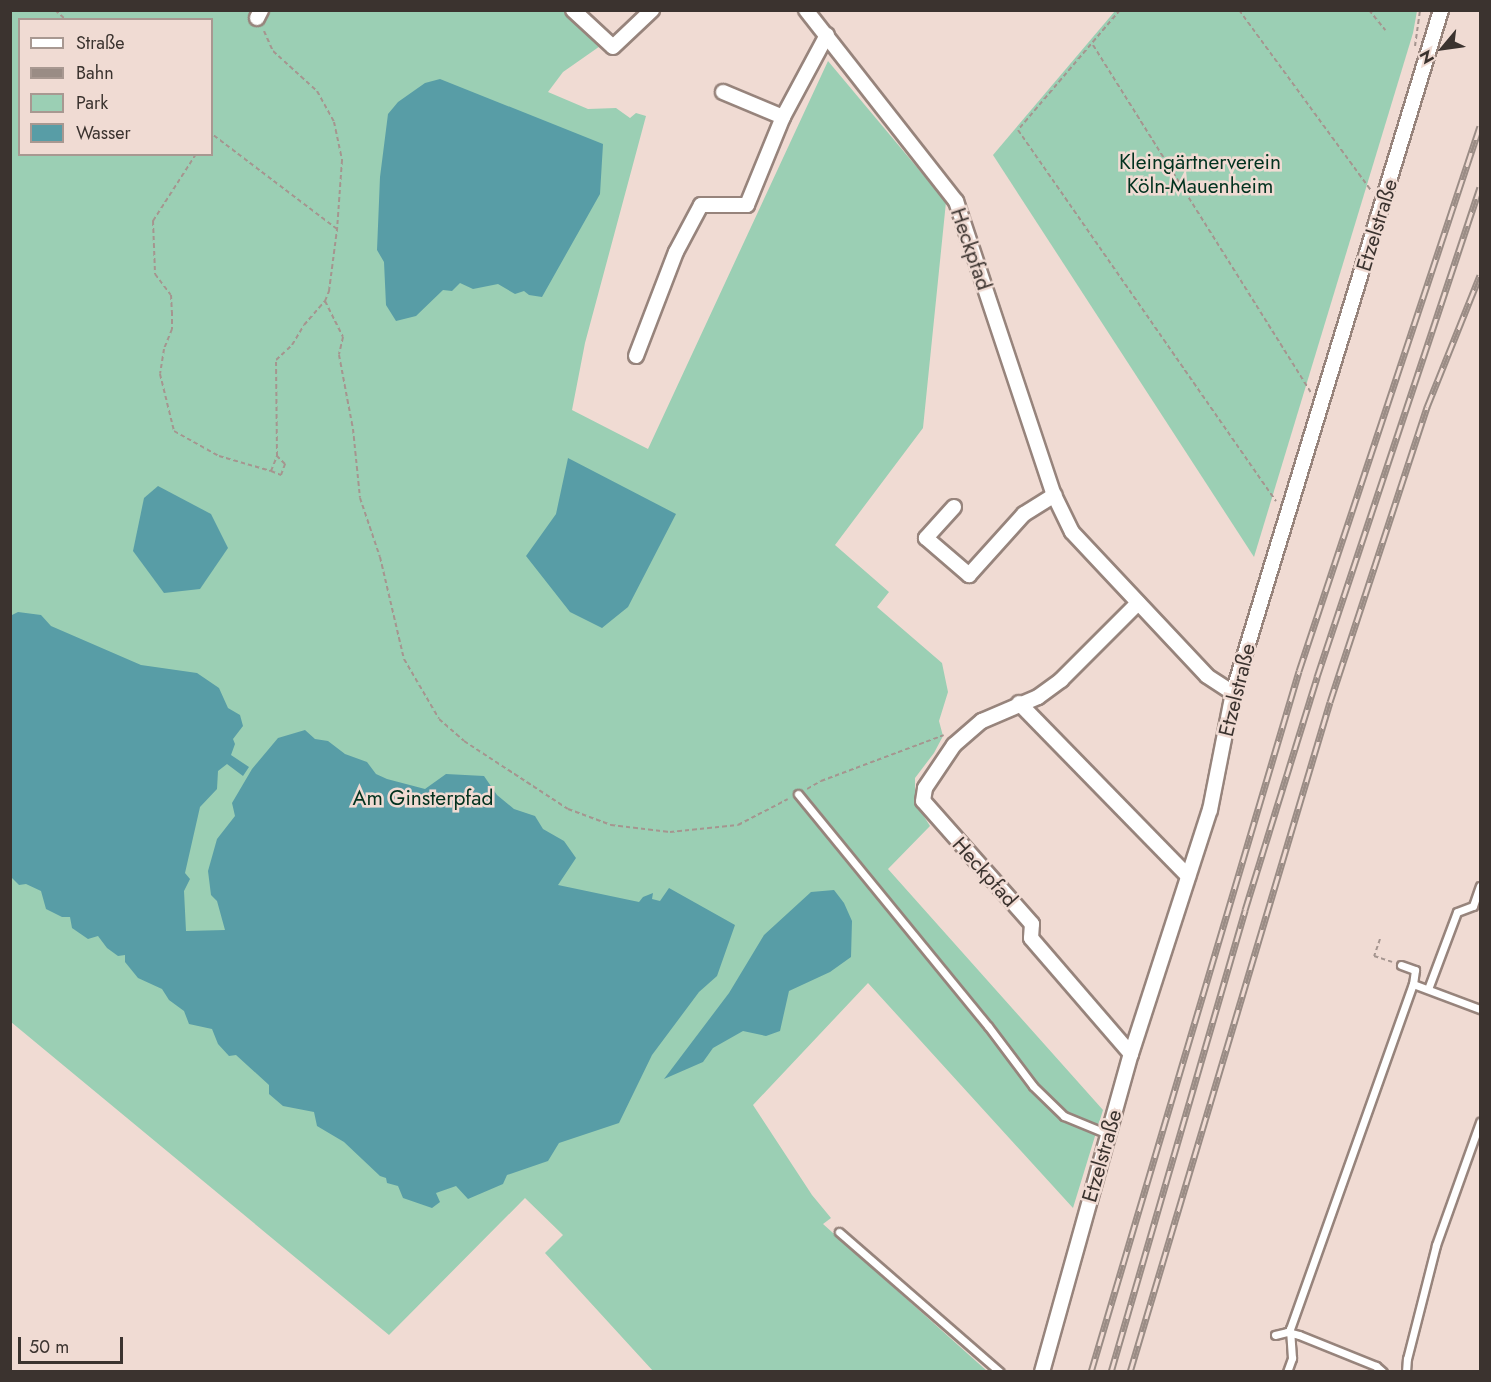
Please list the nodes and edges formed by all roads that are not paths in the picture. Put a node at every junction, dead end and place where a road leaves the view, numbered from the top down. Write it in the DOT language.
graph roads {
  1 [pos="573,10"];
  2 [pos="652,10"];
  3 [pos="806,10"];
  4 [pos="1441,10"];
  5 [pos="827,35"];
  6 [pos="723,92"];
  7 [pos="783,117"];
  8 [pos="636,356"];
  9 [pos="1054,495"];
  10 [pos="954,507"];
  11 [pos="1138,603"];
  12 [pos="1233,693"];
  13 [pos="1019,703"];
  14 [pos="798,794"];
  15 [pos="1188,876"];
  16 [pos="1480,886"];
  17 [pos="1401,965"];
  18 [pos="1413,984"];
  19 [pos="1428,989"];
  20 [pos="1480,1009"];
  21 [pos="1131,1053"];
  22 [pos="1480,1122"];
  23 [pos="1108,1134"];
  24 [pos="839,1232"];
  25 [pos="1288,1333"];
  26 [pos="1275,1335"];
  27 [pos="1000,1371"];
  28 [pos="1042,1371"];
  29 [pos="1287,1371"];
  30 [pos="1383,1371"];
  31 [pos="1406,1371"];
  1 -- 2 [label="street"];
  3 -- 5 [label="street, Heckpfad"];
  4 -- 12 [label="street, Etzelstraße"];
  5 -- 7 [label="street"];
  5 -- 9 [label="street, Heckpfad"];
  6 -- 7 [label="street"];
  7 -- 8 [label="street"];
  9 -- 10 [label="street"];
  9 -- 11 [label="street, Heckpfad"];
  11 -- 12 [label="street, Heckpfad"];
  11 -- 13 [label="street, Heckpfad"];
  12 -- 15 [label="street, Etzelstraße"];
  13 -- 15 [label="street"];
  13 -- 21 [label="street, Heckpfad"];
  14 -- 23 [label="lane"];
  15 -- 21 [label="street, Etzelstraße"];
  16 -- 19 [label="lane"];
  17 -- 18 [label="lane"];
  18 -- 19 [label="lane"];
  18 -- 25 [label="lane"];
  19 -- 20 [label="lane"];
  21 -- 23 [label="street, Etzelstraße"];
  22 -- 31 [label="lane"];
  23 -- 28 [label="street, Etzelstraße"];
  24 -- 27 [label="lane"];
  25 -- 26 [label="lane"];
  25 -- 29 [label="lane"];
  25 -- 30 [label="lane"];
}
